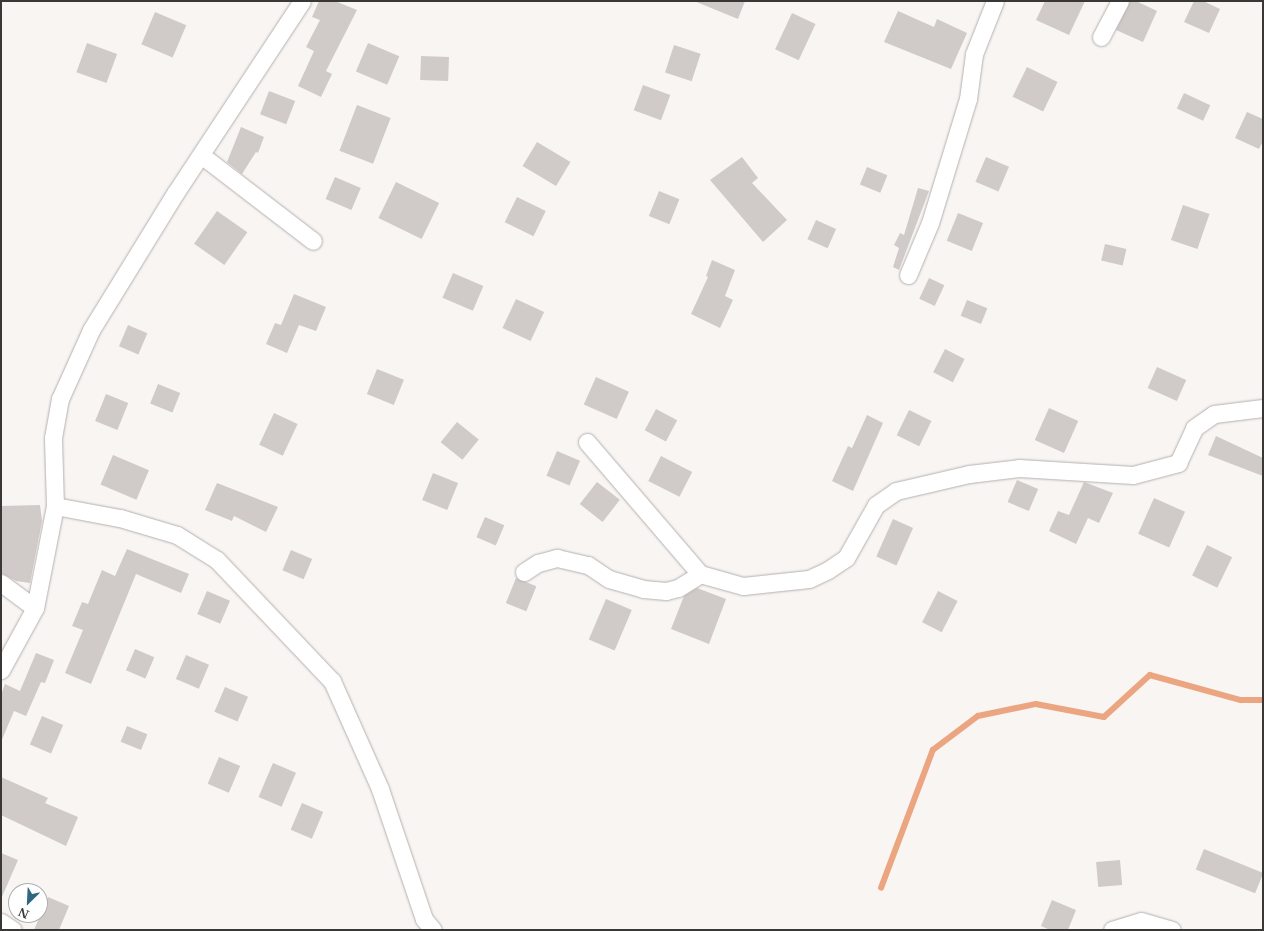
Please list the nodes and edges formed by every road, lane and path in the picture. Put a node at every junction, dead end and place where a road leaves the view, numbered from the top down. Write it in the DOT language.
graph roads {
  1 [pos="302,1"];
  2 [pos="995,1"];
  3 [pos="1120,1"];
  4 [pos="1101,37"];
  5 [pos="201,155"];
  6 [pos="313,241"];
  7 [pos="908,275"];
  8 [pos="1263,408"];
  9 [pos="587,442"];
  10 [pos="55,506"];
  11 [pos="524,572"];
  12 [pos="700,574"];
  13 [pos="1,582"];
  14 [pos="35,608"];
  15 [pos="1,670"];
  16 [pos="1,922"];
  17 [pos="13,930"];
  18 [pos="433,930"];
  19 [pos="1112,930"];
  20 [pos="1172,930"];
  1 -- 5 [label="street"];
  2 -- 7 [label="street"];
  3 -- 4 [label="street"];
  5 -- 6 [label="street"];
  5 -- 10 [label="street"];
  8 -- 12 [label="street"];
  9 -- 12 [label="street"];
  10 -- 14 [label="street"];
  10 -- 18 [label="street"];
  11 -- 12 [label="street"];
  13 -- 14 [label="street"];
  14 -- 15 [label="street"];
  16 -- 17 [label="street"];
  19 -- 20 [label="street"];
}
